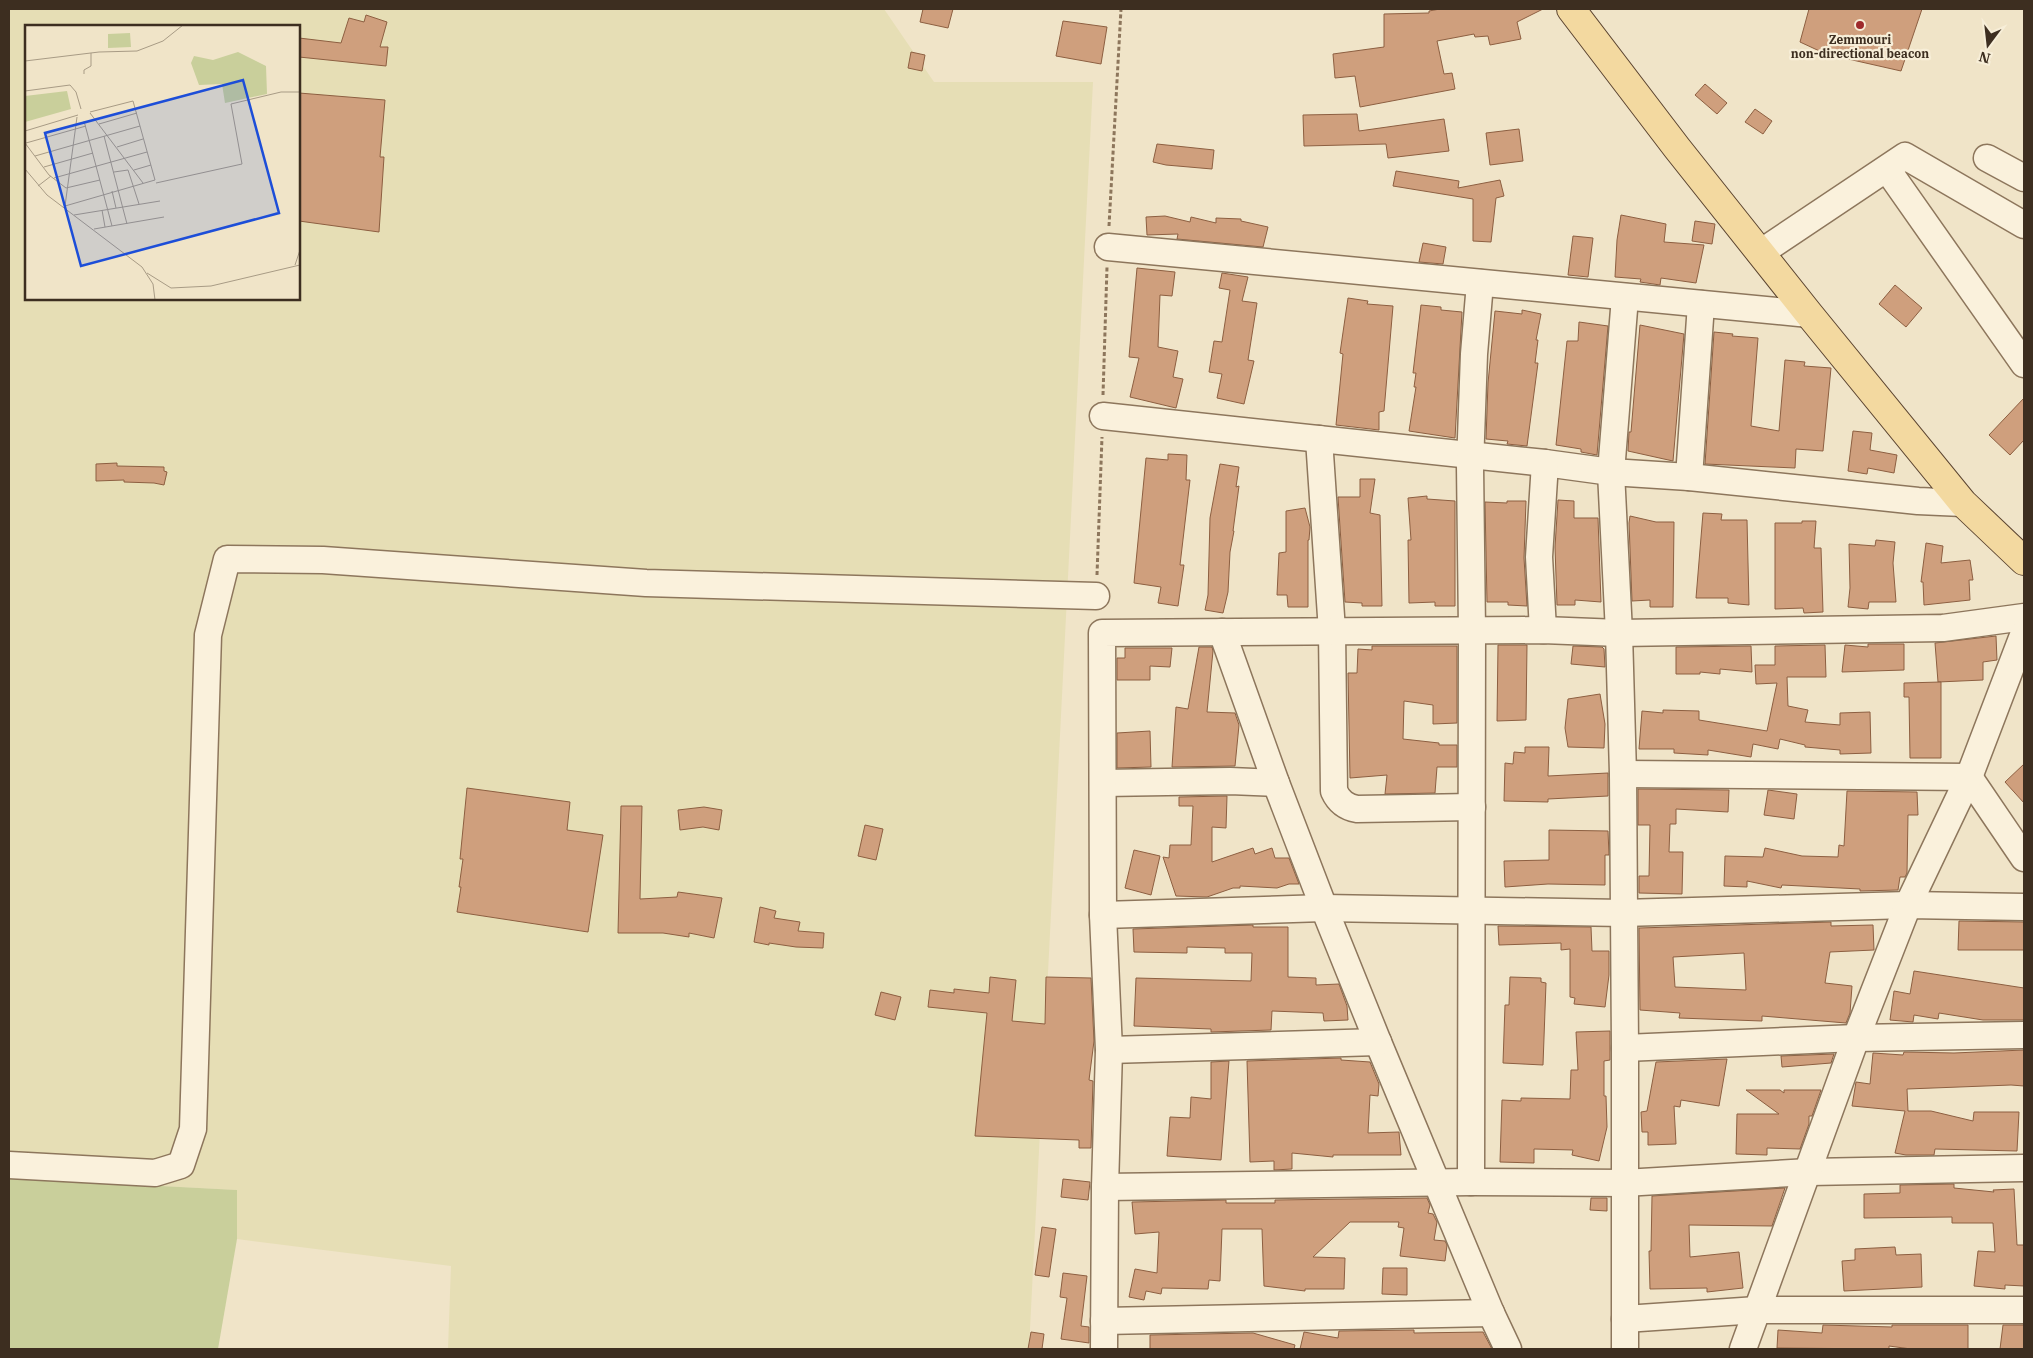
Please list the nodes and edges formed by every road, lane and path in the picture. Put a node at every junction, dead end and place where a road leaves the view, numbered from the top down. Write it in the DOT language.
graph roads {
  1 [pos="1121,9"];
  2 [pos="1571,9"];
  3 [pos="1987,158"];
  4 [pos="1897,170"];
  5 [pos="2024,178"];
  6 [pos="2024,225"];
  7 [pos="1108,247"];
  8 [pos="1760,253"];
  9 [pos="1480,283"];
  10 [pos="1626,297"];
  11 [pos="1700,304"];
  12 [pos="1809,314"];
  13 [pos="2024,364"];
  14 [pos="1102,416"];
  15 [pos="1319,439"];
  16 [pos="1471,455"];
  17 [pos="1545,463"];
  18 [pos="1611,472"];
  19 [pos="1689,478"];
  20 [pos="1963,503"];
  21 [pos="2024,561"];
  22 [pos="1096,596"];
  23 [pos="2024,617"];
  24 [pos="1543,630"];
  25 [pos="1332,631"];
  26 [pos="1472,631"];
  27 [pos="1222,632"];
  28 [pos="1619,633"];
  29 [pos="2024,633"];
  30 [pos="1623,774"];
  31 [pos="1969,777"];
  32 [pos="1103,783"];
  33 [pos="1276,783"];
  34 [pos="1472,807"];
  35 [pos="2024,858"];
  36 [pos="1908,905"];
  37 [pos="2024,907"];
  38 [pos="1324,908"];
  39 [pos="1472,912"];
  40 [pos="1623,913"];
  41 [pos="1103,914"];
  42 [pos="2024,1035"];
  43 [pos="1856,1038"];
  44 [pos="1378,1042"];
  45 [pos="1625,1048"];
  46 [pos="1109,1050"];
  47 [pos="9,1166"];
  48 [pos="2024,1168"];
  49 [pos="1809,1172"];
  50 [pos="1436,1182"];
  51 [pos="1471,1182"];
  52 [pos="1624,1183"];
  53 [pos="1104,1186"];
  54 [pos="1758,1310"];
  55 [pos="2024,1310"];
  56 [pos="1491,1313"];
  57 [pos="1625,1319"];
  58 [pos="1104,1321"];
  59 [pos="1104,1349"];
  60 [pos="1508,1349"];
  61 [pos="1625,1349"];
  62 [pos="1743,1349"];
  1 -- 7 [label="path"];
  2 -- 8 [label="main road"];
  3 -- 5 [label="street"];
  4 -- 6 [label="street"];
  4 -- 8 [label="street"];
  4 -- 13 [label="street"];
  7 -- 9 [label="street"];
  7 -- 14 [label="path"];
  8 -- 12 [label="main road"];
  9 -- 10 [label="street"];
  9 -- 16 [label="street"];
  10 -- 11 [label="street"];
  10 -- 18 [label="street"];
  11 -- 12 [label="street"];
  11 -- 19 [label="street"];
  12 -- 20 [label="main road"];
  14 -- 15 [label="street"];
  14 -- 22 [label="path"];
  15 -- 16 [label="street"];
  15 -- 25 [label="street"];
  16 -- 17 [label="street"];
  16 -- 26 [label="street"];
  17 -- 18 [label="street"];
  17 -- 24 [label="street"];
  18 -- 19 [label="street"];
  18 -- 28 [label="street"];
  19 -- 20 [label="street"];
  20 -- 21 [label="main road"];
  22 -- 47 [label="street"];
  23 -- 28 [label="street"];
  24 -- 26 [label="street"];
  24 -- 28 [label="street"];
  25 -- 26 [label="street"];
  25 -- 27 [label="street"];
  25 -- 34 [label="street"];
  26 -- 34 [label="street"];
  27 -- 32 [label="street"];
  27 -- 33 [label="street"];
  28 -- 30 [label="street"];
  29 -- 31 [label="street"];
  30 -- 31 [label="street"];
  30 -- 40 [label="street"];
  31 -- 35 [label="street"];
  31 -- 36 [label="street"];
  32 -- 33 [label="street"];
  32 -- 41 [label="street"];
  33 -- 38 [label="street"];
  34 -- 39 [label="street"];
  36 -- 37 [label="street"];
  36 -- 40 [label="street"];
  36 -- 43 [label="street"];
  38 -- 39 [label="street"];
  38 -- 41 [label="street"];
  38 -- 44 [label="street"];
  39 -- 40 [label="street"];
  39 -- 51 [label="street"];
  40 -- 45 [label="street"];
  41 -- 46 [label="street"];
  42 -- 43 [label="street"];
  43 -- 45 [label="street"];
  43 -- 49 [label="street"];
  44 -- 46 [label="street"];
  44 -- 50 [label="street"];
  45 -- 52 [label="street"];
  46 -- 53 [label="street"];
  48 -- 49 [label="street"];
  49 -- 52 [label="street"];
  49 -- 54 [label="street"];
  50 -- 51 [label="street"];
  50 -- 53 [label="street"];
  50 -- 56 [label="street"];
  51 -- 52 [label="street"];
  52 -- 57 [label="street"];
  53 -- 58 [label="street"];
  54 -- 55 [label="street"];
  54 -- 57 [label="street"];
  54 -- 62 [label="street"];
  56 -- 58 [label="street"];
  56 -- 60 [label="street"];
  57 -- 61 [label="street"];
  58 -- 59 [label="street"];
}
